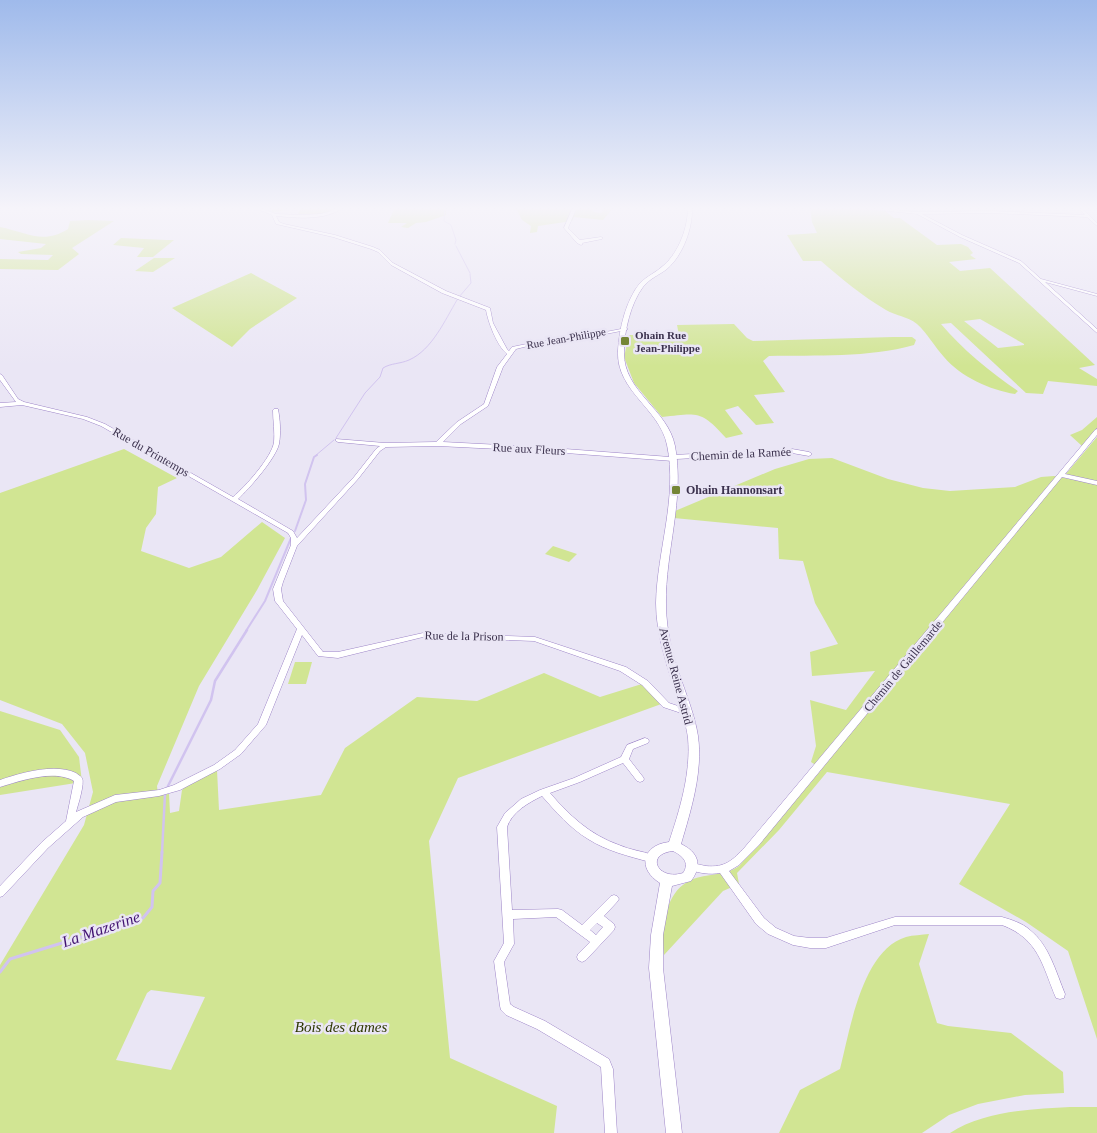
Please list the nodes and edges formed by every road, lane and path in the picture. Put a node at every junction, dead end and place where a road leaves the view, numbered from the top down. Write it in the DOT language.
graph roads {
  1 [pos="388,260"];
  2 [pos="673,260"];
  3 [pos="1016,260"];
  4 [pos="1040,280"];
  5 [pos="1063,286"];
  6 [pos="1097,295"];
  7 [pos="1058,296"];
  8 [pos="626,329"];
  9 [pos="1097,332"];
  10 [pos="509,352"];
  11 [pos="0,376"];
  12 [pos="22,403"];
  13 [pos="0,405"];
  14 [pos="276,410"];
  15 [pos="1097,431"];
  16 [pos="338,440"];
  17 [pos="438,444"];
  18 [pos="385,445"];
  19 [pos="809,454"];
  20 [pos="673,458"];
  21 [pos="1061,475"];
  22 [pos="1097,483"];
  23 [pos="234,499"];
  24 [pos="294,545"];
  25 [pos="300,629"];
  26 [pos="687,712"];
  27 [pos="645,741"];
  28 [pos="624,759"];
  29 [pos="640,779"];
  30 [pos="0,784"];
  31 [pos="542,792"];
  32 [pos="70,820"];
  33 [pos="674,846"];
  34 [pos="650,858"];
  35 [pos="693,867"];
  36 [pos="723,870"];
  37 [pos="667,881"];
  38 [pos="0,893"];
  39 [pos="614,899"];
  40 [pos="508,915"];
  41 [pos="597,917"];
  42 [pos="583,931"];
  43 [pos="596,941"];
  44 [pos="582,957"];
  45 [pos="1060,994"];
  46 [pos="610,1133"];
  47 [pos="674,1133"];
  1 -- 10 [label="street"];
  2 -- 8 [label="main road, Avenue Reine Astrid"];
  3 -- 4 [label="street"];
  4 -- 5 [label="street"];
  4 -- 7 [label="street"];
  5 -- 6 [label="street"];
  5 -- 7 [label="street"];
  7 -- 9 [label="street"];
  8 -- 10 [label="street, Rue Jean-Philippe"];
  8 -- 20 [label="main road, Avenue Reine Astrid"];
  10 -- 17 [label="street, Rue Jean-Philippe"];
  11 -- 12 [label="street"];
  12 -- 13 [label="street, Rue du Printemps"];
  12 -- 23 [label="street, Rue du Printemps"];
  14 -- 23 [label="street"];
  15 -- 21 [label="street, Chemin de Gaillemarde"];
  16 -- 18 [label="street, Rue aux Fleurs"];
  17 -- 18 [label="street, Rue aux Fleurs"];
  17 -- 20 [label="street, Rue aux Fleurs"];
  18 -- 24 [label="street"];
  19 -- 20 [label="street, Chemin de la Ramée"];
  20 -- 26 [label="main road, Avenue Reine Astrid"];
  21 -- 22 [label="street"];
  21 -- 36 [label="street, Chemin de Gaillemarde"];
  23 -- 24 [label="street, Rue du Printemps"];
  24 -- 25 [label="street, Rue de la Prison"];
  25 -- 26 [label="street, Rue de la Prison"];
  25 -- 32 [label="street"];
  26 -- 33 [label="main road, Avenue Reine Astrid"];
  27 -- 28 [label="street"];
  28 -- 29 [label="street"];
  28 -- 31 [label="street"];
  30 -- 32 [label="street"];
  31 -- 34 [label="street"];
  31 -- 40 [label="street"];
  32 -- 38 [label="street"];
  33 -- 34 [label="main road"];
  33 -- 35 [label="main road"];
  34 -- 37 [label="main road"];
  35 -- 36 [label="street"];
  35 -- 37 [label="main road"];
  36 -- 45 [label="street"];
  37 -- 47 [label="main road"];
  39 -- 41 [label="street"];
  40 -- 42 [label="street"];
  40 -- 46 [label="street"];
  41 -- 42 [label="street"];
  41 -- 43 [label="street"];
  42 -- 43 [label="street"];
  43 -- 44 [label="street"];
}
